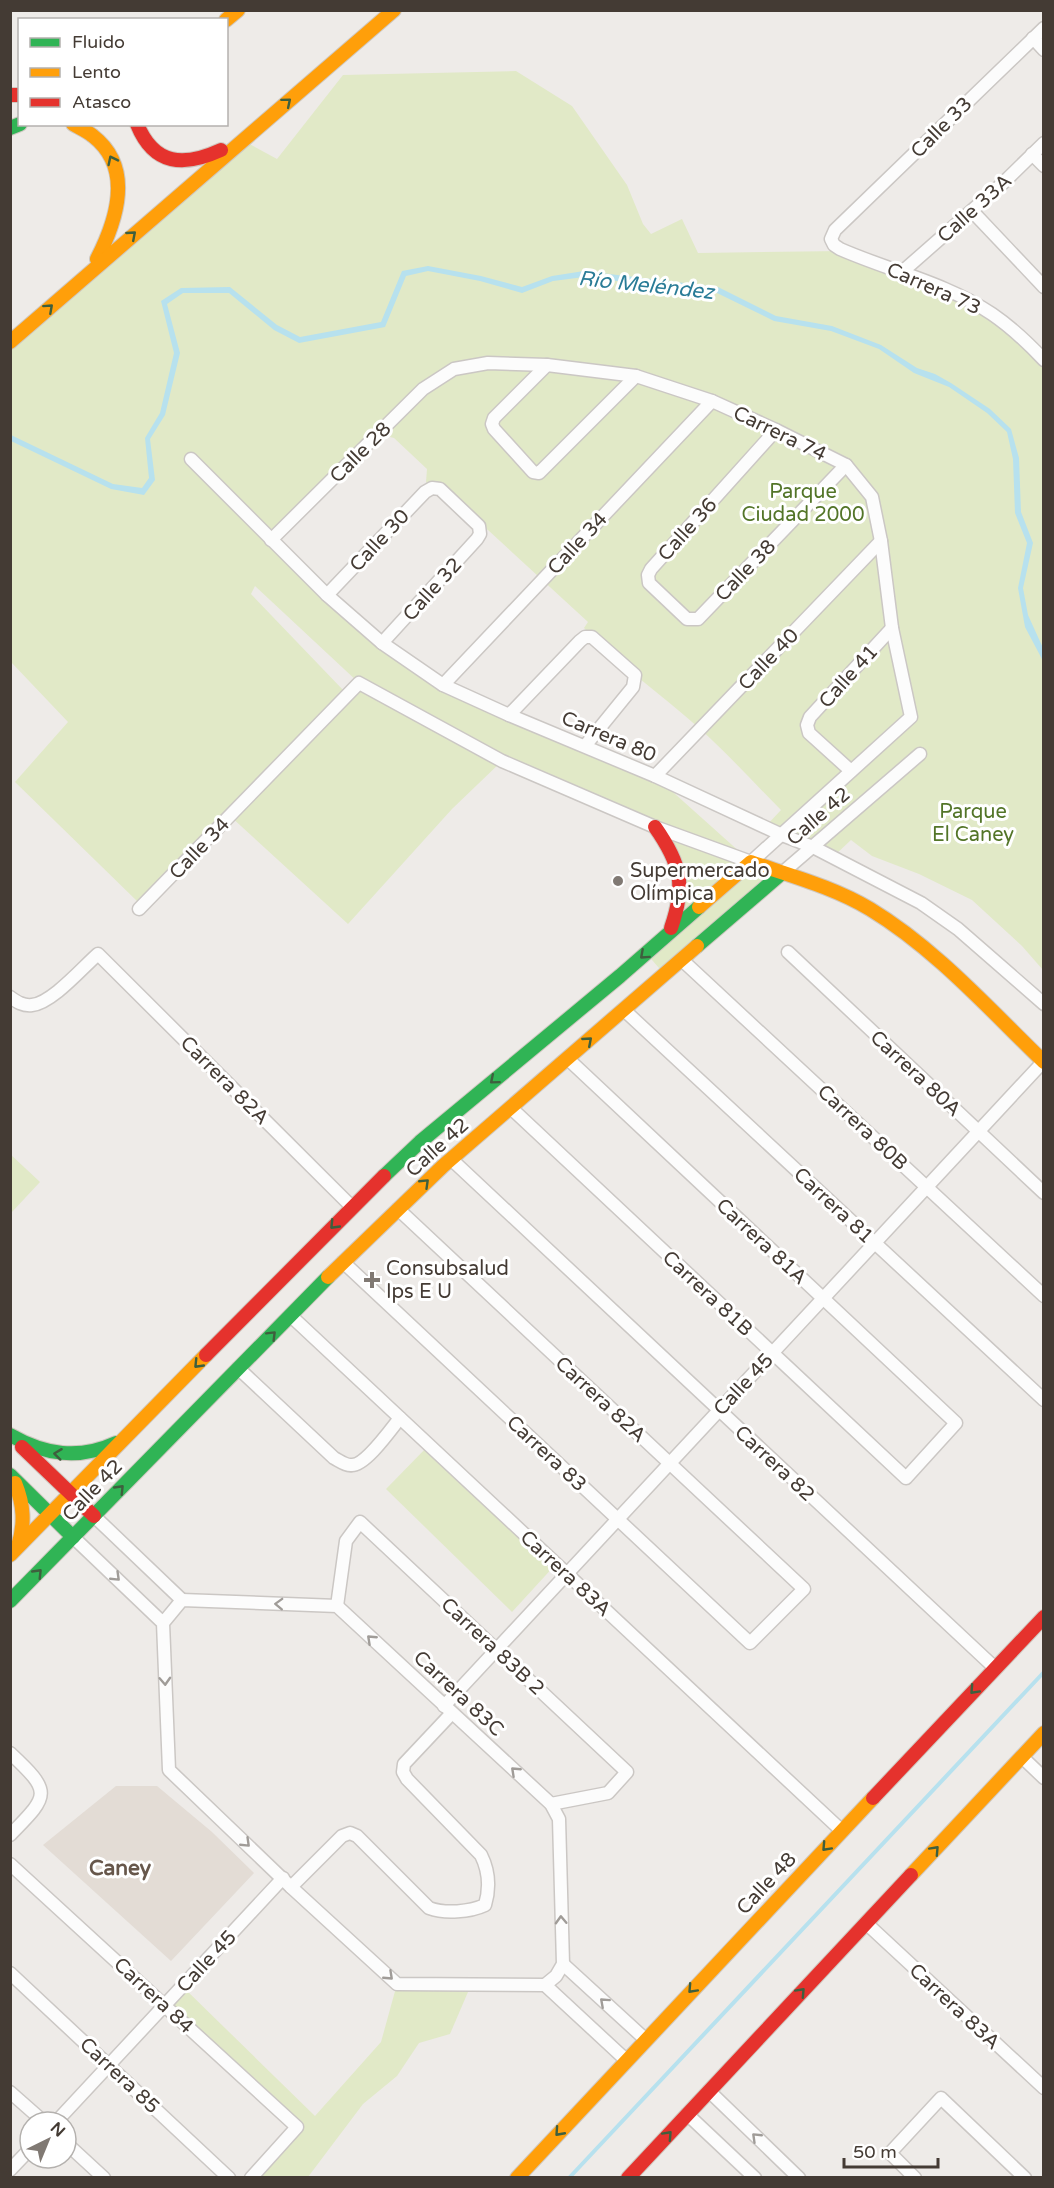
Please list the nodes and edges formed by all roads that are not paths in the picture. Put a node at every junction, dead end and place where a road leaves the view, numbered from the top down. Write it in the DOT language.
graph roads {
  1 [pos="394,10"];
  2 [pos="1044,28"];
  3 [pos="1033,38"];
  4 [pos="1044,50"];
  5 [pos="77,126"];
  6 [pos="138,126"];
  7 [pos="242,140"];
  8 [pos="1044,143"];
  9 [pos="1032,154"];
  10 [pos="1044,166"];
  11 [pos="972,211"];
  12 [pos="843,251"];
  13 [pos="902,272"];
  14 [pos="88,273"];
  15 [pos="1044,287"];
  16 [pos="10,342"];
  17 [pos="1044,360"];
  18 [pos="547,365"];
  19 [pos="454,369"];
  20 [pos="636,376"];
  21 [pos="712,400"];
  22 [pos="776,430"];
  23 [pos="191,459"];
  24 [pos="846,465"];
  25 [pos="480,534"];
  26 [pos="271,540"];
  27 [pos="881,541"];
  28 [pos="327,595"];
  29 [pos="693,621"];
  30 [pos="892,628"];
  31 [pos="382,644"];
  32 [pos="443,685"];
  33 [pos="509,715"];
  34 [pos="911,717"];
  35 [pos="585,746"];
  36 [pos="920,754"];
  37 [pos="851,771"];
  38 [pos="655,776"];
  39 [pos="655,827"];
  40 [pos="782,835"];
  41 [pos="813,847"];
  42 [pos="751,862"];
  43 [pos="783,873"];
  44 [pos="139,909"];
  45 [pos="668,933"];
  46 [pos="788,952"];
  47 [pos="682,960"];
  48 [pos="10,997"];
  49 [pos="1044,1004"];
  50 [pos="624,1010"];
  51 [pos="568,1059"];
  52 [pos="1043,1062"];
  53 [pos="511,1108"];
  54 [pos="979,1131"];
  55 [pos="451,1159"];
  56 [pos="927,1187"];
  57 [pos="1044,1193"];
  58 [pos="352,1207"];
  59 [pos="398,1209"];
  60 [pos="874,1243"];
  61 [pos="343,1262"];
  62 [pos="1044,1296"];
  63 [pos="823,1298"];
  64 [pos="291,1316"];
  65 [pos="772,1353"];
  66 [pos="238,1368"];
  67 [pos="1044,1400"];
  68 [pos="719,1410"];
  69 [pos="400,1418"];
  70 [pos="132,1431"];
  71 [pos="10,1435"];
  72 [pos="669,1463"];
  73 [pos="10,1476"];
  74 [pos="906,1478"];
  75 [pos="71,1494"];
  76 [pos="51,1514"];
  77 [pos="94,1516"];
  78 [pos="618,1519"];
  79 [pos="74,1537"];
  80 [pos="14,1552"];
  81 [pos="566,1574"];
  82 [pos="182,1600"];
  83 [pos="10,1601"];
  84 [pos="338,1606"];
  85 [pos="1044,1617"];
  86 [pos="163,1623"];
  87 [pos="750,1643"];
  88 [pos="497,1648"];
  89 [pos="995,1668"];
  90 [pos="448,1709"];
  91 [pos="1044,1733"];
  92 [pos="10,1754"];
  93 [pos="1022,1757"];
  94 [pos="1044,1778"];
  95 [pos="551,1804"];
  96 [pos="842,1831"];
  97 [pos="10,1835"];
  98 [pos="10,1864"];
  99 [pos="287,1882"];
  100 [pos="866,1923"];
  101 [pos="563,1964"];
  102 [pos="10,1973"];
  103 [pos="545,1985"];
  104 [pos="164,2005"];
  105 [pos="645,2039"];
  106 [pos="626,2060"];
  107 [pos="109,2065"];
  108 [pos="1044,2088"];
  109 [pos="709,2091"];
  110 [pos="10,2092"];
  111 [pos="30,2110"];
  112 [pos="67,2110"];
  113 [pos="687,2114"];
  114 [pos="78,2153"];
  115 [pos="104,2178"];
  116 [pos="229,2178"];
  117 [pos="251,2178"];
  118 [pos="518,2178"];
  119 [pos="628,2178"];
  120 [pos="755,2178"];
  121 [pos="799,2178"];
  122 [pos="915,2178"];
  123 [pos="1025,2178"];
  7 -- 1 [label="main road, one-way"];
  2 -- 3 [label="street, Calle 33"];
  3 -- 4 [label="street"];
  3 -- 12 [label="street, Calle 33"];
  14 -- 5 [label="main road, one-way"];
  6 -- 7 [label="main road"];
  14 -- 7 [label="main road, one-way"];
  8 -- 9 [label="street, Calle 33A"];
  9 -- 10 [label="street"];
  9 -- 11 [label="street, Calle 33A"];
  11 -- 13 [label="street, Calle 33A"];
  11 -- 15 [label="street"];
  12 -- 13 [label="street, Carrera 73"];
  13 -- 17 [label="street, Carrera 73"];
  16 -- 14 [label="main road, one-way"];
  18 -- 19 [label="street, Carrera 74"];
  18 -- 20 [label="street, Carrera 74"];
  18 -- 20 [label="street"];
  19 -- 26 [label="street, Calle 28"];
  20 -- 21 [label="street, Carrera 74"];
  21 -- 22 [label="street, Carrera 74"];
  21 -- 32 [label="street, Calle 34"];
  22 -- 24 [label="street, Carrera 74"];
  22 -- 29 [label="street, Calle 36"];
  23 -- 26 [label="street, Carrera 80"];
  24 -- 27 [label="street, Carrera 74"];
  24 -- 29 [label="street, Calle 38"];
  25 -- 28 [label="street, Calle 30"];
  25 -- 31 [label="street, Calle 32"];
  26 -- 28 [label="street, Carrera 80"];
  27 -- 30 [label="street, Carrera 74"];
  27 -- 38 [label="street, Calle 40"];
  28 -- 31 [label="street, Carrera 80"];
  30 -- 34 [label="street, Carrera 74"];
  30 -- 37 [label="street, Calle 41"];
  31 -- 32 [label="street, Carrera 80"];
  32 -- 33 [label="street, Carrera 80"];
  33 -- 35 [label="street, Carrera 80"];
  33 -- 35 [label="street"];
  34 -- 37 [label="street, Calle 42"];
  35 -- 38 [label="street, Carrera 80"];
  36 -- 41 [label="street, Calle 42"];
  37 -- 40 [label="street, Calle 42"];
  38 -- 40 [label="street, Carrera 80"];
  39 -- 42 [label="street"];
  39 -- 44 [label="street, Calle 34"];
  39 -- 45 [label="main road"];
  40 -- 41 [label="street, Carrera 80"];
  40 -- 42 [label="street, Calle 42"];
  41 -- 43 [label="street, Calle 42"];
  41 -- 49 [label="street, Carrera 80"];
  42 -- 43 [label="main road"];
  42 -- 45 [label="main road, Calle 42"];
  43 -- 47 [label="main road, Calle 42"];
  43 -- 52 [label="main road"];
  45 -- 58 [label="main road, Calle 42, one-way"];
  46 -- 54 [label="street, Carrera 80A"];
  47 -- 50 [label="main road, Calle 42"];
  47 -- 56 [label="street, Carrera 80B"];
  48 -- 58 [label="street, Carrera 82A"];
  51 -- 50 [label="main road, Calle 42, one-way"];
  50 -- 60 [label="street, Carrera 81"];
  51 -- 53 [label="main road, Calle 42"];
  51 -- 63 [label="street, Carrera 81A"];
  52 -- 54 [label="street, Calle 45"];
  53 -- 55 [label="main road, Calle 42"];
  53 -- 65 [label="street, Carrera 81B"];
  54 -- 56 [label="street, Calle 45"];
  54 -- 57 [label="street, Carrera 80A"];
  59 -- 55 [label="main road, Calle 42, one-way"];
  55 -- 68 [label="street, Carrera 82"];
  56 -- 60 [label="street, Calle 45"];
  56 -- 62 [label="street, Carrera 80B"];
  58 -- 70 [label="main road, Calle 42, one-way"];
  59 -- 61 [label="main road, Calle 42"];
  59 -- 72 [label="street, Carrera 82A"];
  60 -- 63 [label="street, Calle 45"];
  60 -- 67 [label="street, Carrera 81"];
  61 -- 64 [label="main road, Calle 42"];
  61 -- 78 [label="street, Carrera 83"];
  63 -- 65 [label="street, Calle 45"];
  63 -- 74 [label="street, Carrera 81A"];
  66 -- 64 [label="main road, Calle 42, one-way"];
  64 -- 69 [label="street, Carrera 83A"];
  65 -- 68 [label="street, Calle 45"];
  65 -- 74 [label="street, Carrera 81B"];
  66 -- 69 [label="street"];
  77 -- 66 [label="main road, Calle 42, one-way"];
  68 -- 72 [label="street, Calle 45"];
  68 -- 89 [label="street, Carrera 82"];
  69 -- 81 [label="street, Carrera 83A"];
  70 -- 71 [label="main road, one-way"];
  70 -- 75 [label="main road, Calle 42"];
  71 -- 75 [label="main road"];
  72 -- 78 [label="street, Calle 45"];
  72 -- 87 [label="street, Carrera 82A"];
  73 -- 76 [label="main road"];
  73 -- 80 [label="main road"];
  75 -- 76 [label="main road, Calle 42"];
  75 -- 77 [label="main road"];
  76 -- 79 [label="main road"];
  76 -- 80 [label="main road, Calle 42"];
  77 -- 79 [label="main road, Calle 42"];
  77 -- 82 [label="street"];
  78 -- 81 [label="street, Calle 45"];
  78 -- 87 [label="street, Carrera 83"];
  83 -- 79 [label="main road, Calle 42, one-way"];
  79 -- 86 [label="street, one-way"];
  81 -- 88 [label="street, Calle 45"];
  81 -- 96 [label="street, Carrera 83A"];
  84 -- 82 [label="street, one-way"];
  82 -- 86 [label="street"];
  84 -- 88 [label="street, Carrera 83B 2"];
  90 -- 84 [label="street, Carrera 83C, one-way"];
  85 -- 89 [label="main road, Calle 48"];
  86 -- 99 [label="street, one-way"];
  88 -- 90 [label="street, Calle 45"];
  88 -- 95 [label="street, Carrera 83B 2"];
  89 -- 96 [label="main road, Calle 48, one-way"];
  95 -- 90 [label="street, Carrera 83C, one-way"];
  90 -- 99 [label="street, Calle 45"];
  91 -- 93 [label="main road"];
  92 -- 97 [label="street"];
  93 -- 94 [label="street"];
  100 -- 93 [label="main road, one-way"];
  101 -- 95 [label="street, one-way"];
  96 -- 105 [label="main road, Calle 48, one-way"];
  98 -- 104 [label="street, Carrera 84"];
  99 -- 103 [label="street, one-way"];
  99 -- 104 [label="street, Calle 45"];
  100 -- 108 [label="street, Carrera 83A"];
  109 -- 100 [label="main road, one-way"];
  101 -- 103 [label="street"];
  105 -- 101 [label="street, one-way"];
  102 -- 107 [label="street, Carrera 85"];
  103 -- 106 [label="street"];
  104 -- 107 [label="street, Calle 45"];
  104 -- 117 [label="street, Carrera 84"];
  105 -- 106 [label="main road, Calle 48"];
  106 -- 118 [label="main road, Calle 48, one-way"];
  107 -- 112 [label="street, Calle 45"];
  107 -- 116 [label="street, Carrera 85"];
  109 -- 113 [label="main road"];
  121 -- 109 [label="street, one-way"];
  110 -- 111 [label="street"];
  119 -- 113 [label="main road, one-way"];
  113 -- 120 [label="street"];
  114 -- 115 [label="street"];
  122 -- 123 [label="street"];
}
